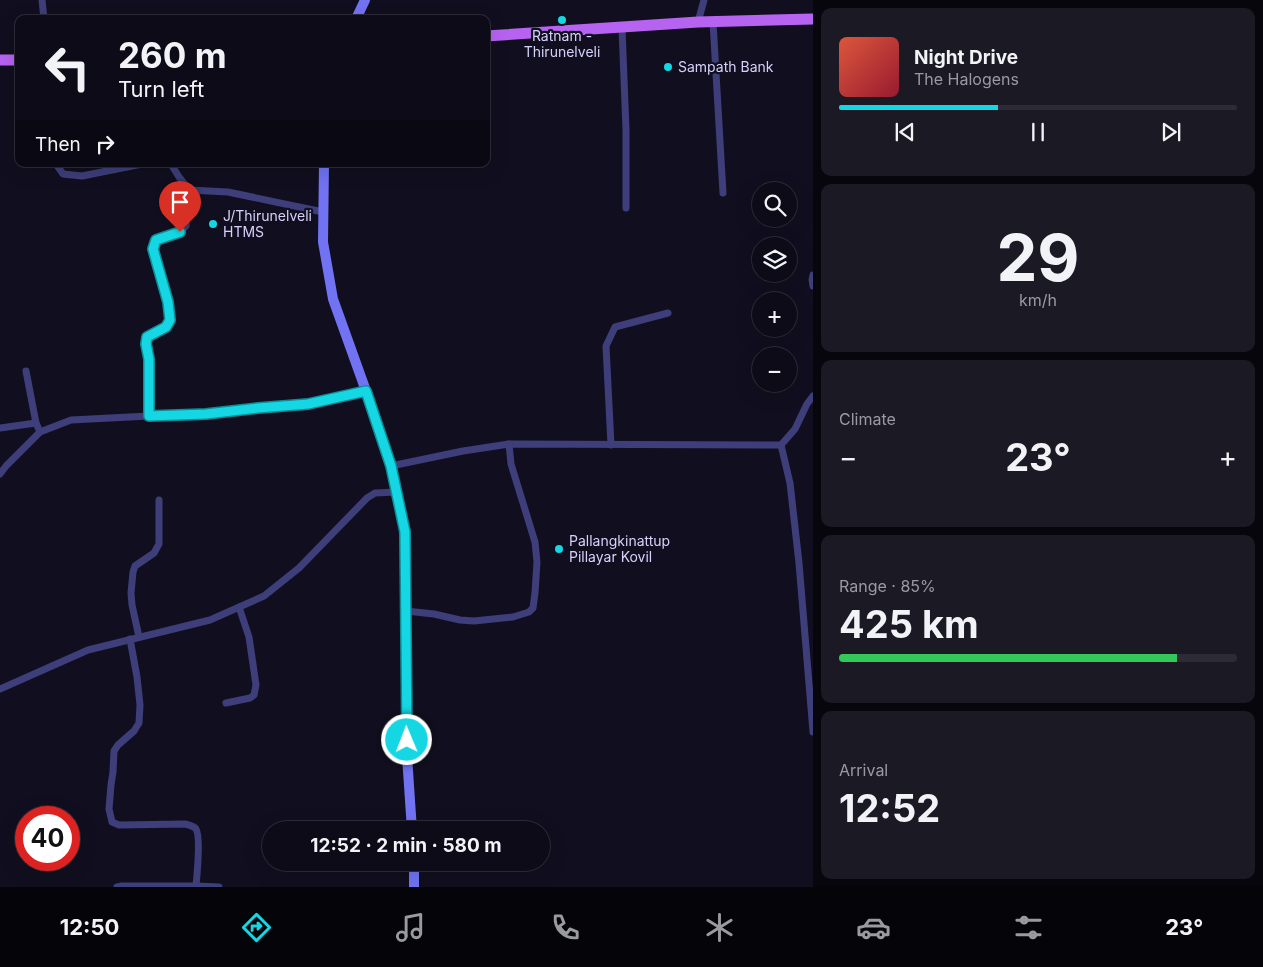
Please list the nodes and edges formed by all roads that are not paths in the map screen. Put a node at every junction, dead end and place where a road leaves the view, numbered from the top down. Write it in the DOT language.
graph roads {
  1 [pos="42,0"];
  2 [pos="365,0"];
  3 [pos="704,0"];
  4 [pos="44,15"];
  5 [pos="358,15"];
  6 [pos="813,19"];
  7 [pos="698,22"];
  8 [pos="713,22"];
  9 [pos="622,28"];
  10 [pos="490,36"];
  11 [pos="0,60"];
  12 [pos="15,60"];
  13 [pos="58,167"];
  14 [pos="127,167"];
  15 [pos="174,167"];
  16 [pos="324,167"];
  17 [pos="189,190"];
  18 [pos="723,193"];
  19 [pos="626,208"];
  20 [pos="323,212"];
  21 [pos="813,276"];
  22 [pos="813,286"];
  23 [pos="668,313"];
  24 [pos="26,371"];
  25 [pos="366,391"];
  26 [pos="813,396"];
  27 [pos="149,416"];
  28 [pos="36,423"];
  29 [pos="0,428"];
  30 [pos="40,432"];
  31 [pos="508,444"];
  32 [pos="611,445"];
  33 [pos="781,445"];
  34 [pos="391,466"];
  35 [pos="0,474"];
  36 [pos="396,492"];
  37 [pos="158,500"];
  38 [pos="239,607"];
  39 [pos="406,611"];
  40 [pos="139,637"];
  41 [pos="130,639"];
  42 [pos="810,649"];
  43 [pos="0,689"];
  44 [pos="226,703"];
  45 [pos="813,732"];
  46 [pos="411,821"];
  47 [pos="414,871"];
  48 [pos="196,886"];
  49 [pos="117,887"];
  50 [pos="220,887"];
  51 [pos="414,887"];
  1 -- 4 [label="street"];
  2 -- 5 [label="street"];
  3 -- 7 [label="street"];
  6 -- 8 [label="main road"];
  7 -- 8 [label="main road"];
  7 -- 9 [label="main road"];
  8 -- 18 [label="street"];
  9 -- 10 [label="main road"];
  9 -- 19 [label="street"];
  11 -- 12 [label="main road"];
  13 -- 14 [label="street"];
  15 -- 17 [label="street"];
  16 -- 20 [label="street"];
  17 -- 20 [label="street"];
  17 -- 27 [label="street"];
  20 -- 25 [label="street"];
  21 -- 22 [label="street"];
  23 -- 32 [label="street"];
  24 -- 28 [label="street"];
  25 -- 27 [label="street"];
  25 -- 34 [label="street"];
  26 -- 33 [label="street"];
  27 -- 30 [label="street"];
  28 -- 29 [label="street"];
  28 -- 30 [label="street"];
  30 -- 35 [label="street"];
  31 -- 32 [label="street"];
  31 -- 34 [label="street"];
  31 -- 39 [label="street"];
  32 -- 33 [label="street"];
  33 -- 42 [label="street"];
  34 -- 36 [label="street"];
  36 -- 38 [label="street"];
  36 -- 39 [label="street"];
  37 -- 40 [label="street"];
  38 -- 40 [label="street"];
  38 -- 44 [label="street"];
  39 -- 46 [label="street"];
  40 -- 41 [label="street"];
  41 -- 43 [label="street"];
  41 -- 48 [label="street"];
  42 -- 45 [label="street"];
  47 -- 51 [label="street"];
  48 -- 49 [label="street"];
  48 -- 50 [label="street"];
}
